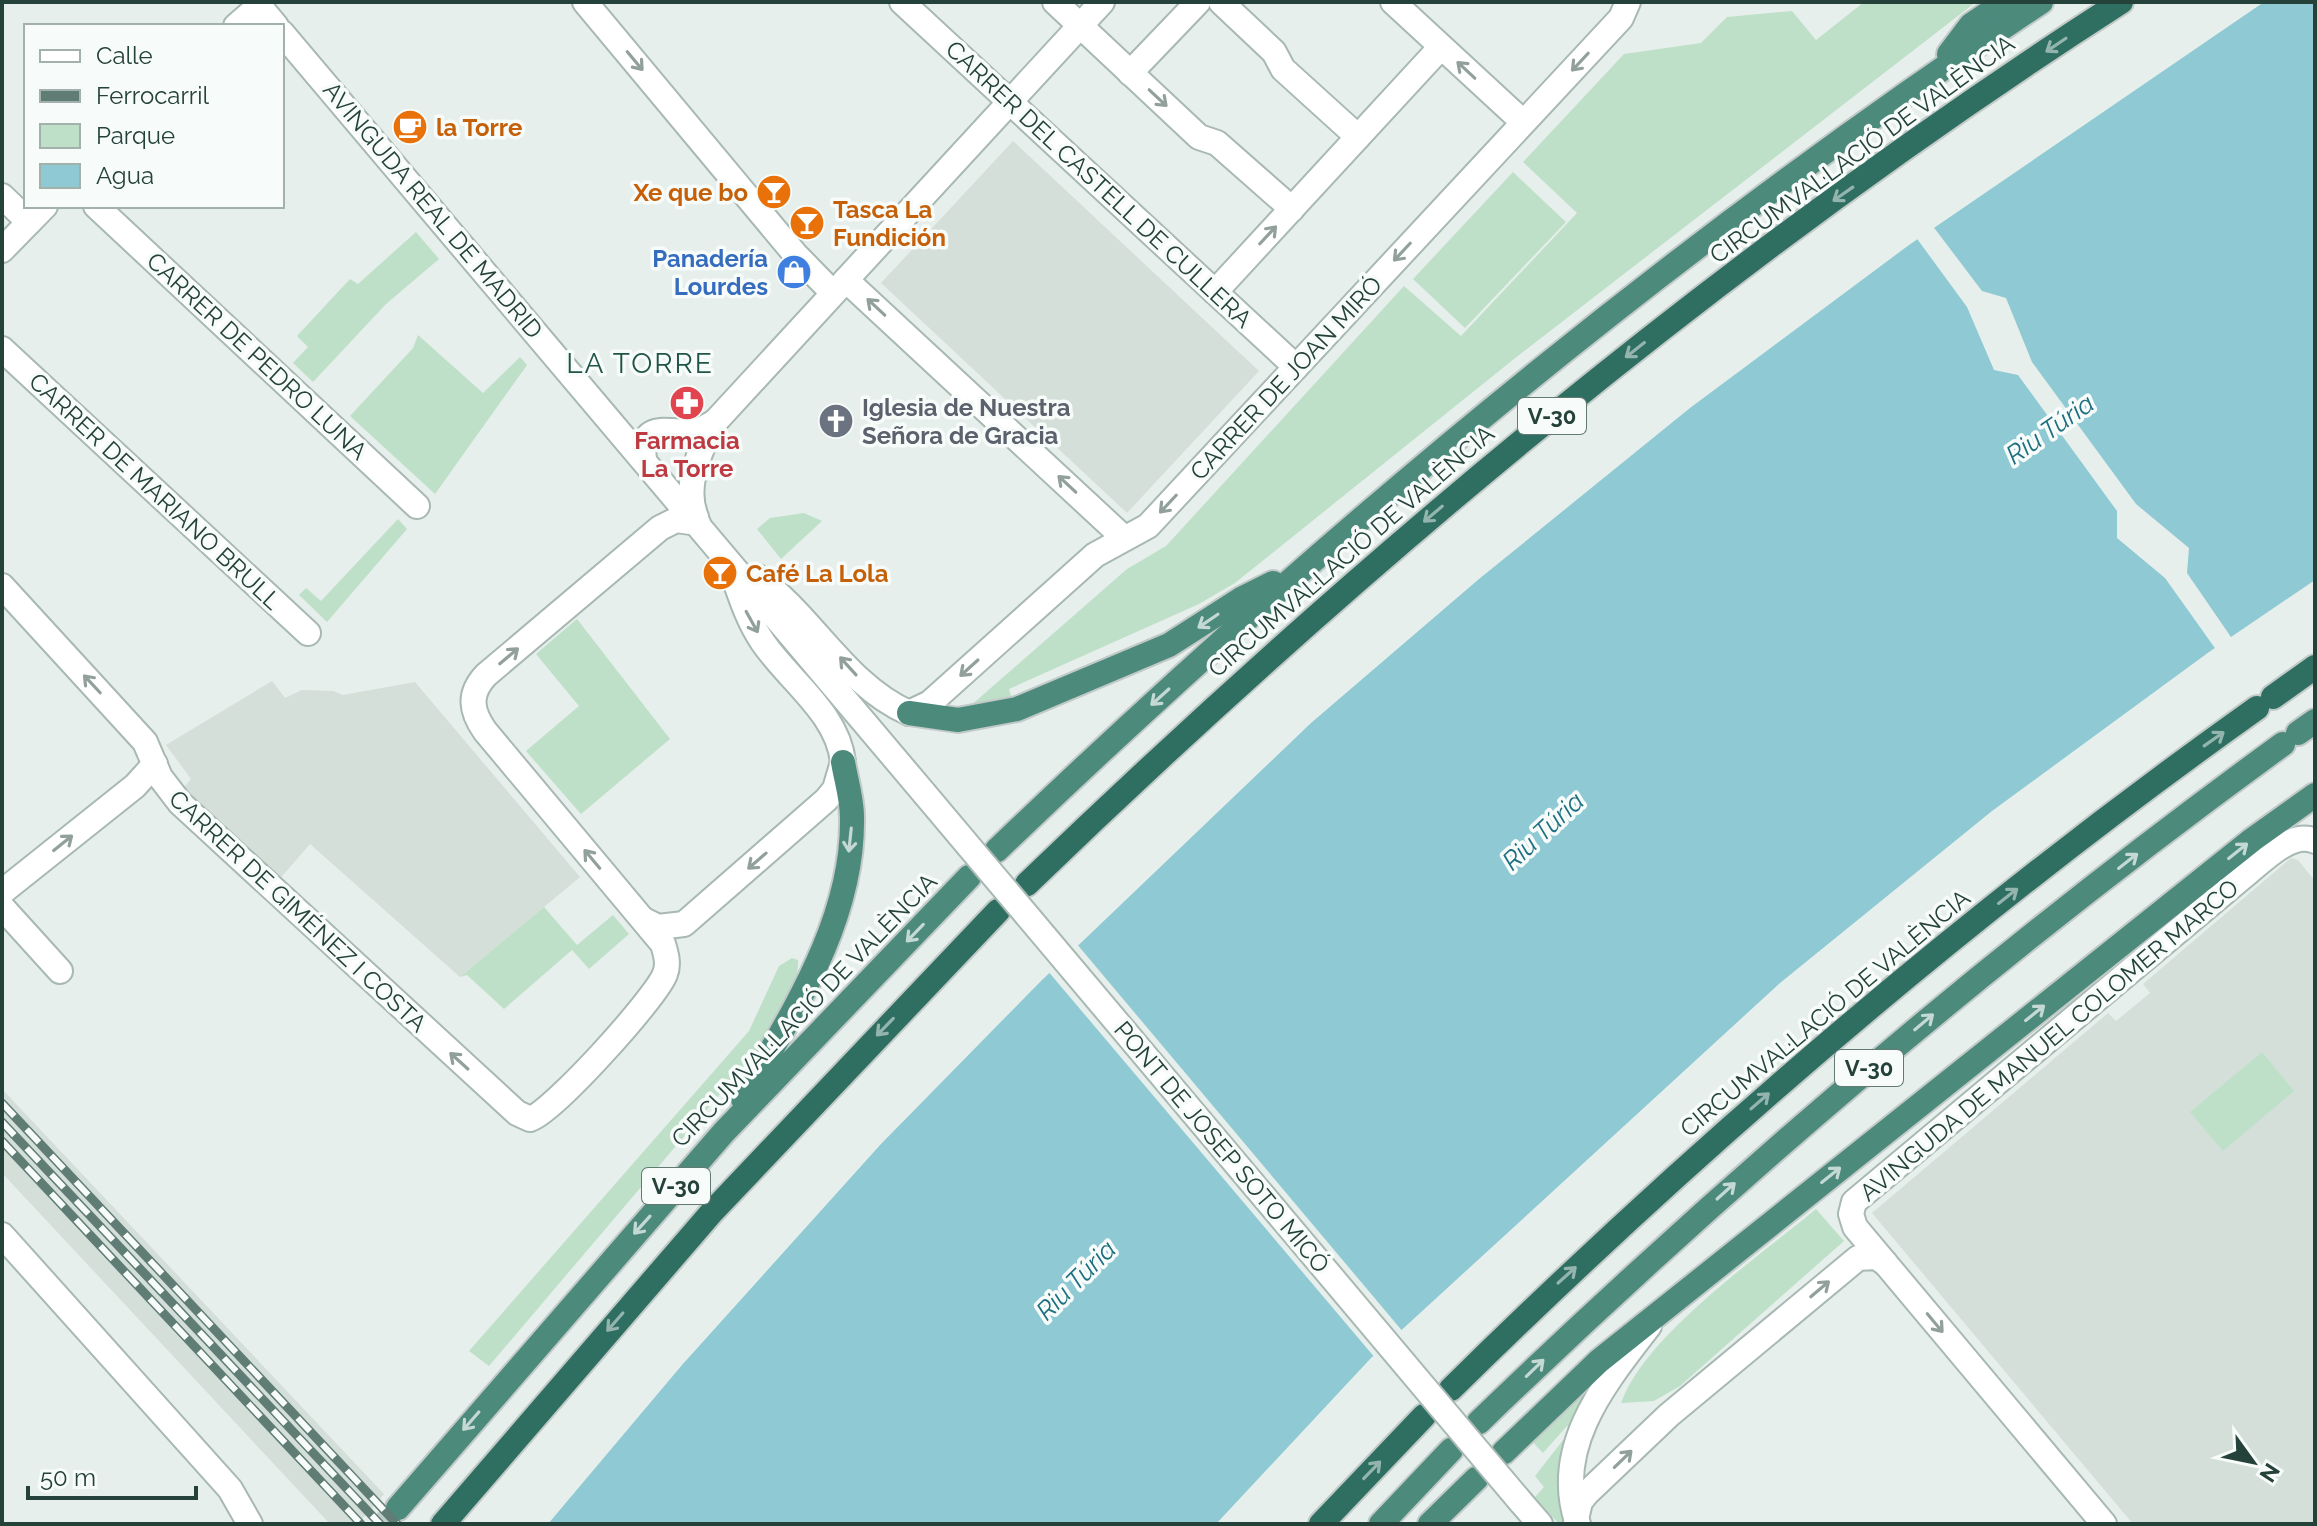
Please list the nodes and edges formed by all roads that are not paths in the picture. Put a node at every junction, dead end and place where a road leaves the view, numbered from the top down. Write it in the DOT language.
graph roads {
  1 [pos="585,2"];
  2 [pos="902,2"];
  3 [pos="1055,2"];
  4 [pos="1102,2"];
  5 [pos="1198,2"];
  6 [pos="1221,2"];
  7 [pos="1393,2"];
  8 [pos="1628,2"];
  9 [pos="2005,2"];
  10 [pos="2041,2"];
  11 [pos="2121,2"];
  12 [pos="258,4"];
  13 [pos="238,24"];
  14 [pos="274,24"];
  15 [pos="1081,26"];
  16 [pos="284,35"];
  17 [pos="1441,47"];
  18 [pos="1130,73"];
  19 [pos="1935,73"];
  20 [pos="1010,102"];
  21 [pos="1523,122"];
  22 [pos="1358,137"];
  23 [pos="2,196"];
  24 [pos="24,207"];
  25 [pos="98,208"];
  26 [pos="1292,209"];
  27 [pos="37,214"];
  28 [pos="2,250"];
  29 [pos="840,286"];
  30 [pos="1215,292"];
  31 [pos="2,349"];
  32 [pos="1296,367"];
  33 [pos="715,422"];
  34 [pos="614,425"];
  35 [pos="672,429"];
  36 [pos="644,460"];
  37 [pos="696,471"];
  38 [pos="681,503"];
  39 [pos="417,506"];
  40 [pos="698,523"];
  41 [pos="660,528"];
  42 [pos="1124,538"];
  43 [pos="722,551"];
  44 [pos="1301,569"];
  45 [pos="2,586"];
  46 [pos="308,633"];
  47 [pos="2315,667"];
  48 [pos="909,713"];
  49 [pos="2299,733"];
  50 [pos="843,762"];
  51 [pos="155,764"];
  52 [pos="924,793"];
  53 [pos="2315,795"];
  54 [pos="2315,841"];
  55 [pos="997,850"];
  56 [pos="969,877"];
  57 [pos="1027,884"];
  58 [pos="2,892"];
  59 [pos="2,907"];
  60 [pos="998,911"];
  61 [pos="642,919"];
  62 [pos="60,971"];
  63 [pos="724,1132"];
  64 [pos="2,1235"];
  65 [pos="1885,1263"];
  66 [pos="1661,1311"];
  67 [pos="1451,1389"];
  68 [pos="1424,1416"];
  69 [pos="1479,1422"];
  70 [pos="1451,1450"];
  71 [pos="1504,1452"];
  72 [pos="1476,1479"];
  73 [pos="398,1508"];
  74 [pos="1577,1521"];
  75 [pos="2101,1522"];
  76 [pos="250,1524"];
  77 [pos="443,1524"];
  78 [pos="1321,1524"];
  79 [pos="1381,1524"];
  80 [pos="1430,1524"];
  81 [pos="1540,1524"];
  1 -- 29 [label="street, one-way"];
  2 -- 20 [label="street, CARRER DEL CASTELL DE CULLERA"];
  3 -- 15 [label="street"];
  4 -- 15 [label="street"];
  5 -- 18 [label="street"];
  6 -- 22 [label="street"];
  7 -- 17 [label="street"];
  8 -- 21 [label="street, CARRER DE JOAN MIRÓ, one-way"];
  9 -- 19 [label="highway"];
  10 -- 19 [label="highway, CIRCUMVAL·LACIÓ DE VALÈNCIA / V-30"];
  11 -- 57 [label="highway, CIRCUMVAL·LACIÓ DE VALÈNCIA / V-30, one-way"];
  12 -- 13 [label="street"];
  12 -- 14 [label="street"];
  15 -- 18 [label="street"];
  15 -- 20 [label="street"];
  16 -- 34 [label="street, AVINGUDA REAL DE MADRID"];
  21 -- 17 [label="street, one-way"];
  17 -- 22 [label="street"];
  18 -- 26 [label="street, one-way"];
  19 -- 44 [label="highway, CIRCUMVAL·LACIÓ DE VALÈNCIA / V-30"];
  20 -- 29 [label="street"];
  20 -- 30 [label="street, CARRER DEL CASTELL DE CULLERA"];
  21 -- 32 [label="street, CARRER DE JOAN MIRÓ, one-way"];
  22 -- 26 [label="street"];
  23 -- 24 [label="street"];
  25 -- 39 [label="street, CARRER DE PEDRO LUNA"];
  30 -- 26 [label="street, one-way"];
  27 -- 28 [label="street"];
  29 -- 33 [label="street"];
  42 -- 29 [label="street, one-way"];
  30 -- 32 [label="street, CARRER DEL CASTELL DE CULLERA"];
  31 -- 46 [label="street, CARRER DE MARIANO BRULL"];
  32 -- 42 [label="street, CARRER DE JOAN MIRÓ, one-way"];
  33 -- 35 [label="street"];
  33 -- 37 [label="street"];
  34 -- 35 [label="street"];
  34 -- 36 [label="street, AVINGUDA REAL DE MADRID"];
  35 -- 36 [label="street"];
  35 -- 37 [label="street"];
  36 -- 38 [label="street, AVINGUDA REAL DE MADRID"];
  37 -- 38 [label="street"];
  37 -- 40 [label="street"];
  38 -- 40 [label="street, AVINGUDA REAL DE MADRID"];
  38 -- 41 [label="street"];
  40 -- 41 [label="street"];
  40 -- 43 [label="street, AVINGUDA REAL DE MADRID"];
  61 -- 41 [label="street, one-way"];
  42 -- 48 [label="street, CARRER DE JOAN MIRÓ, one-way"];
  48 -- 43 [label="street, one-way"];
  43 -- 50 [label="street, one-way"];
  43 -- 52 [label="street, AVINGUDA REAL DE MADRID"];
  44 -- 48 [label="highway, one-way"];
  44 -- 55 [label="highway, CIRCUMVAL·LACIÓ DE VALÈNCIA / V-30, one-way"];
  51 -- 45 [label="street, CARRER DE GIMÉNEZ I COSTA, one-way"];
  67 -- 47 [label="highway, CIRCUMVAL·LACIÓ DE VALÈNCIA / V-30, one-way"];
  69 -- 49 [label="highway, V-30, one-way"];
  50 -- 61 [label="street, one-way"];
  50 -- 63 [label="highway, one-way"];
  58 -- 51 [label="street, one-way"];
  61 -- 51 [label="street, CARRER DE GIMÉNEZ I COSTA, one-way"];
  52 -- 81 [label="street, PONT DE JOSEP SOTO MICÓ, bridge"];
  66 -- 53 [label="highway, one-way"];
  54 -- 65 [label="street, AVINGUDA DE MANUEL COLOMER MARCO"];
  56 -- 63 [label="highway, CIRCUMVAL·LACIÓ DE VALÈNCIA / V-30, one-way"];
  59 -- 62 [label="street"];
  60 -- 77 [label="highway, V-30, one-way"];
  63 -- 73 [label="highway, CIRCUMVAL·LACIÓ DE VALÈNCIA / V-30, one-way"];
  64 -- 76 [label="street"];
  74 -- 65 [label="street, one-way"];
  65 -- 75 [label="street, one-way"];
  66 -- 71 [label="highway"];
  66 -- 74 [label="street"];
  78 -- 68 [label="highway, one-way"];
  70 -- 79 [label="highway"];
  72 -- 80 [label="highway"];
}
